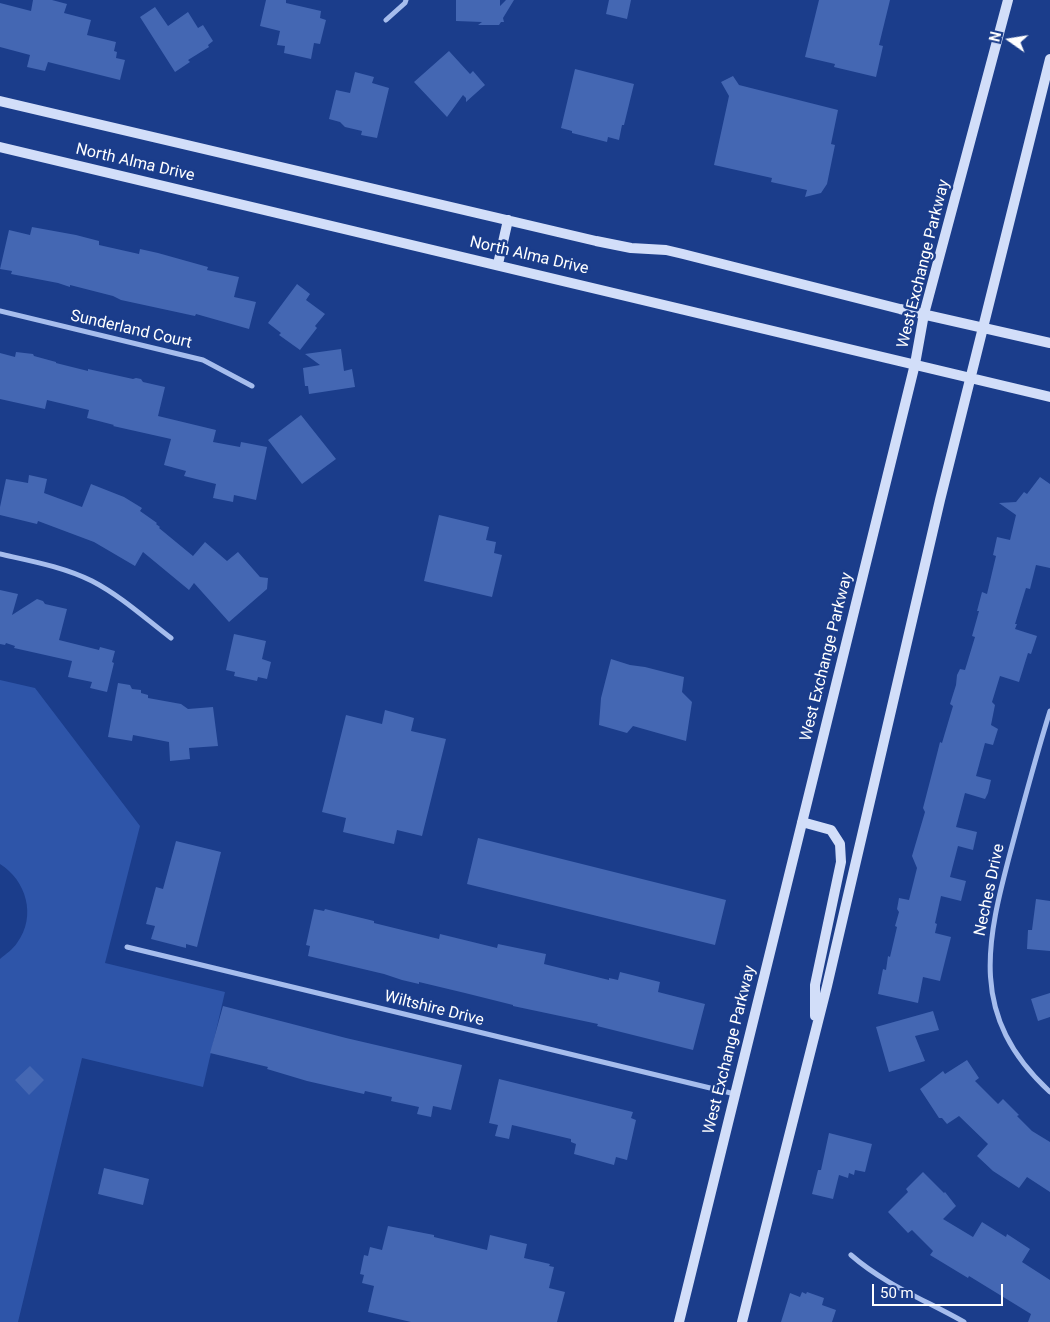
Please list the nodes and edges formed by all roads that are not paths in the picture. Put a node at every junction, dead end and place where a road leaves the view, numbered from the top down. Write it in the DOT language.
graph roads {
  1 [pos="406,0"];
  2 [pos="1008,0"];
  3 [pos="386,20"];
  4 [pos="1050,59"];
  5 [pos="0,101"];
  6 [pos="0,146"];
  7 [pos="508,220"];
  8 [pos="498,264"];
  9 [pos="0,311"];
  10 [pos="924,314"];
  11 [pos="983,328"];
  12 [pos="1050,344"];
  13 [pos="915,364"];
  14 [pos="971,378"];
  15 [pos="252,386"];
  16 [pos="1050,396"];
  17 [pos="0,554"];
  18 [pos="171,638"];
  19 [pos="1050,711"];
  20 [pos="802,822"];
  21 [pos="127,947"];
  22 [pos="816,1030"];
  23 [pos="1050,1092"];
  24 [pos="735,1094"];
  25 [pos="851,1255"];
  26 [pos="678,1322"];
  27 [pos="742,1322"];
  28 [pos="964,1322"];
  1 -- 3 [label="street"];
  2 -- 10 [label="main road, West Exchange Parkway"];
  4 -- 11 [label="main road"];
  5 -- 7 [label="main road, North Alma Drive"];
  6 -- 8 [label="main road, North Alma Drive"];
  7 -- 8 [label="main road"];
  7 -- 10 [label="main road, North Alma Drive"];
  8 -- 13 [label="main road, North Alma Drive"];
  9 -- 15 [label="street, Sunderland Court"];
  10 -- 11 [label="main road, North Alma Drive"];
  10 -- 13 [label="main road, West Exchange Parkway"];
  11 -- 12 [label="main road, North Alma Drive"];
  11 -- 14 [label="main road"];
  13 -- 14 [label="main road, North Alma Drive"];
  13 -- 20 [label="main road, West Exchange Parkway"];
  14 -- 16 [label="main road, North Alma Drive"];
  14 -- 22 [label="main road"];
  17 -- 18 [label="street"];
  19 -- 23 [label="street, Neches Drive"];
  20 -- 22 [label="main road"];
  20 -- 24 [label="main road, West Exchange Parkway"];
  21 -- 24 [label="street, Wiltshire Drive"];
  22 -- 27 [label="main road"];
  24 -- 26 [label="main road, West Exchange Parkway"];
  25 -- 28 [label="street"];
}
